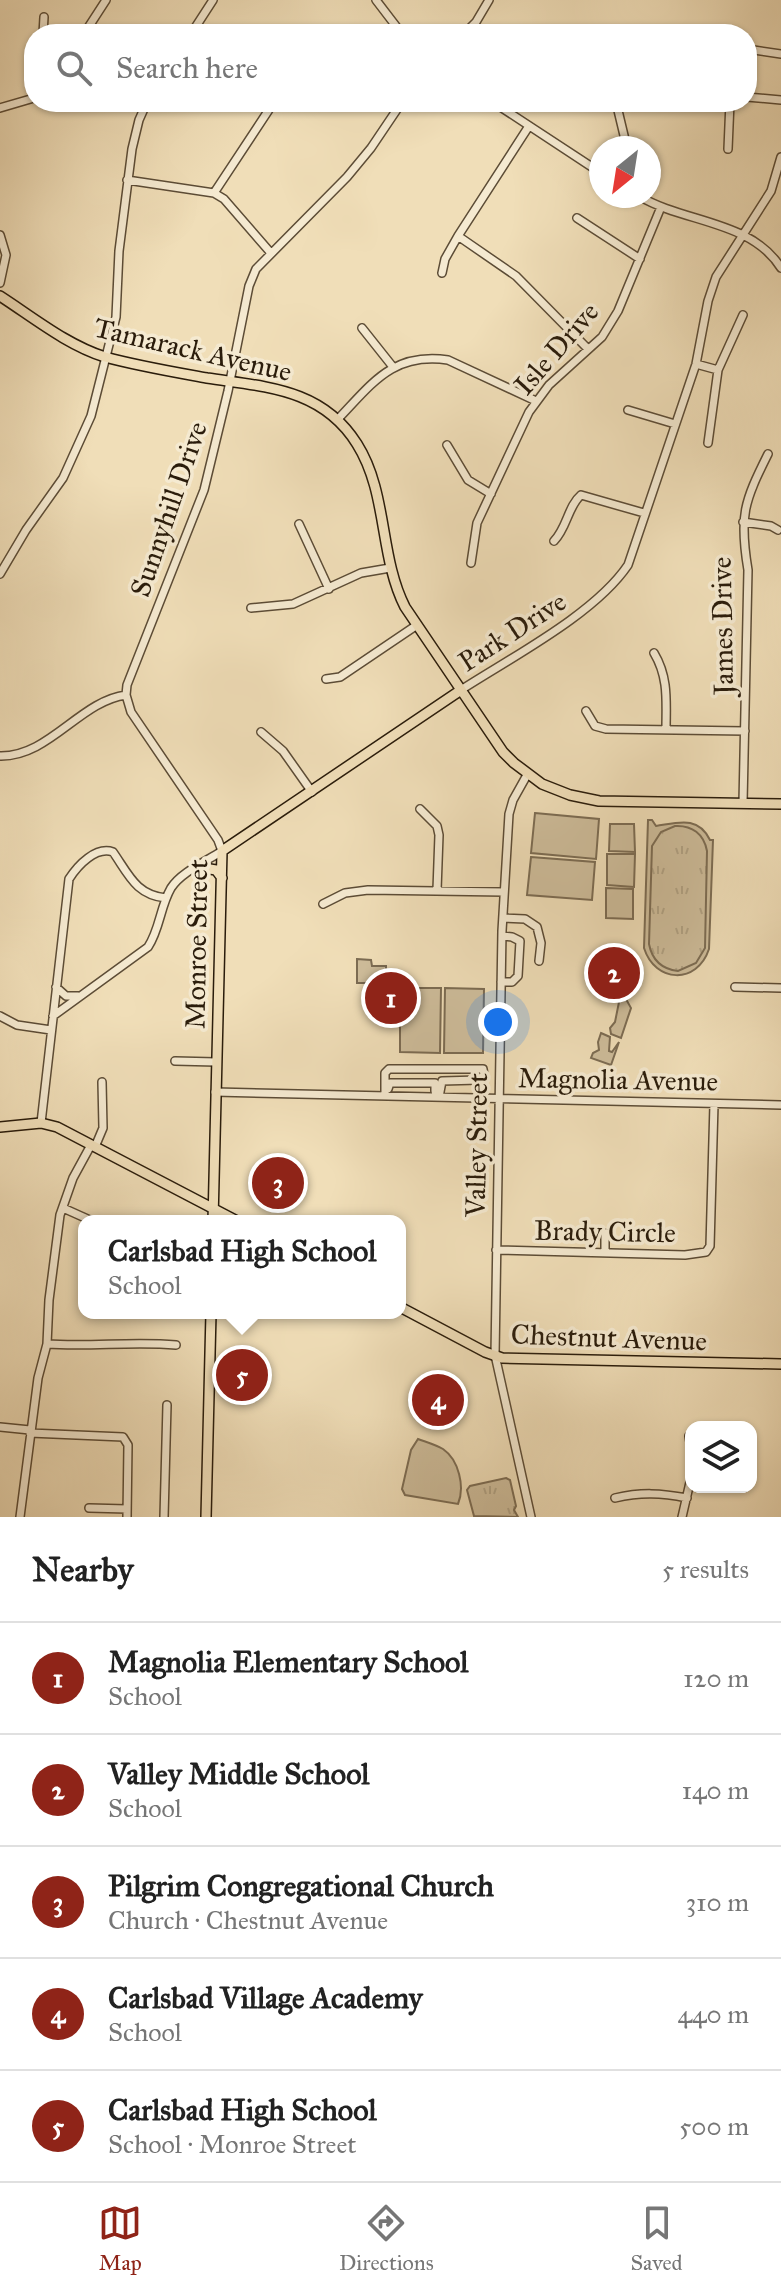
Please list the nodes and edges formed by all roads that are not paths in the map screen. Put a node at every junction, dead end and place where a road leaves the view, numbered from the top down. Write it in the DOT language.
graph roads {
  1 [pos="106,0"];
  2 [pos="213,0"];
  3 [pos="376,0"];
  4 [pos="489,0"];
  5 [pos="44,17"];
  6 [pos="44,24"];
  7 [pos="90,24"];
  8 [pos="197,24"];
  9 [pos="394,24"];
  10 [pos="474,24"];
  11 [pos="757,50"];
  12 [pos="781,54"];
  13 [pos="757,98"];
  14 [pos="781,100"];
  15 [pos="24,101"];
  16 [pos="0,108"];
  17 [pos="143,112"];
  18 [pos="267,112"];
  19 [pos="395,112"];
  20 [pos="508,112"];
  21 [pos="618,112"];
  22 [pos="730,112"];
  23 [pos="529,126"];
  24 [pos="624,136"];
  25 [pos="728,149"];
  26 [pos="781,157"];
  27 [pos="589,165"];
  28 [pos="127,180"];
  29 [pos="214,193"];
  30 [pos="661,207"];
  31 [pos="661,208"];
  32 [pos="577,218"];
  33 [pos="0,235"];
  34 [pos="743,235"];
  35 [pos="458,236"];
  36 [pos="270,252"];
  37 [pos="640,259"];
  38 [pos="781,268"];
  39 [pos="442,273"];
  40 [pos="0,283"];
  41 [pos="0,296"];
  42 [pos="743,315"];
  43 [pos="362,328"];
  44 [pos="588,349"];
  45 [pos="108,357"];
  46 [pos="696,364"];
  47 [pos="393,367"];
  48 [pos="718,370"];
  49 [pos="230,381"];
  50 [pos="536,401"];
  51 [pos="628,410"];
  52 [pos="337,420"];
  53 [pos="675,424"];
  54 [pos="708,443"];
  55 [pos="447,445"];
  56 [pos="768,454"];
  57 [pos="491,494"];
  58 [pos="644,513"];
  59 [pos="743,522"];
  60 [pos="299,524"];
  61 [pos="778,530"];
  62 [pos="554,541"];
  63 [pos="471,563"];
  64 [pos="390,568"];
  65 [pos="0,574"];
  66 [pos="329,589"];
  67 [pos="251,608"];
  68 [pos="417,625"];
  69 [pos="654,653"];
  70 [pos="326,679"];
  71 [pos="461,690"];
  72 [pos="126,695"];
  73 [pos="586,711"];
  74 [pos="666,730"];
  75 [pos="745,731"];
  76 [pos="261,732"];
  77 [pos="0,756"];
  78 [pos="527,775"];
  79 [pos="312,792"];
  80 [pos="743,803"];
  81 [pos="781,804"];
  82 [pos="420,809"];
  83 [pos="222,851"];
  84 [pos="198,867"];
  85 [pos="222,878"];
  86 [pos="437,890"];
  87 [pos="504,892"];
  88 [pos="166,898"];
  89 [pos="323,904"];
  90 [pos="503,918"];
  91 [pos="502,936"];
  92 [pos="539,961"];
  93 [pos="501,982"];
  94 [pos="56,987"];
  95 [pos="735,987"];
  96 [pos="781,988"];
  97 [pos="78,996"];
  98 [pos="0,1016"];
  99 [pos="53,1016"];
  100 [pos="51,1030"];
  101 [pos="175,1061"];
  102 [pos="216,1062"];
  103 [pos="436,1071"];
  104 [pos="102,1082"];
  105 [pos="435,1083"];
  106 [pos="215,1092"];
  107 [pos="386,1096"];
  108 [pos="437,1097"];
  109 [pos="499,1098"];
  110 [pos="714,1104"];
  111 [pos="781,1105"];
  112 [pos="41,1123"];
  113 [pos="0,1127"];
  114 [pos="93,1146"];
  115 [pos="63,1208"];
  116 [pos="214,1209"];
  117 [pos="79,1215"];
  118 [pos="214,1215"];
  119 [pos="226,1215"];
  120 [pos="605,1233"];
  121 [pos="496,1250"];
  122 [pos="605,1253"];
  123 [pos="406,1310"];
  124 [pos="211,1319"];
  125 [pos="47,1344"];
  126 [pos="176,1345"];
  127 [pos="495,1355"];
  128 [pos="781,1364"];
  129 [pos="167,1405"];
  130 [pos="0,1427"];
  131 [pos="30,1432"];
  132 [pos="688,1493"];
  133 [pos="615,1498"];
  134 [pos="687,1498"];
  135 [pos="89,1508"];
  136 [pos="127,1513"];
  137 [pos="20,1517"];
  138 [pos="164,1517"];
  139 [pos="206,1517"];
  140 [pos="531,1517"];
  141 [pos="682,1517"];
  1 -- 7 [label="street"];
  2 -- 8 [label="street"];
  3 -- 9 [label="street"];
  4 -- 10 [label="street"];
  5 -- 6 [label="street"];
  11 -- 12 [label="street"];
  13 -- 14 [label="street"];
  15 -- 16 [label="street"];
  17 -- 28 [label="street"];
  18 -- 29 [label="street"];
  19 -- 36 [label="street, Sunnyhill Drive"];
  20 -- 23 [label="street"];
  21 -- 24 [label="street"];
  22 -- 25 [label="street"];
  23 -- 27 [label="street"];
  23 -- 35 [label="street"];
  26 -- 34 [label="street, Park Drive"];
  28 -- 29 [label="street"];
  28 -- 45 [label="street"];
  29 -- 36 [label="street"];
  30 -- 34 [label="street"];
  31 -- 37 [label="street, Isle Drive"];
  32 -- 37 [label="street"];
  33 -- 40 [label="street"];
  34 -- 38 [label="street"];
  34 -- 46 [label="street, Park Drive"];
  35 -- 39 [label="street"];
  35 -- 44 [label="street"];
  36 -- 49 [label="street, Sunnyhill Drive"];
  37 -- 44 [label="street, Isle Drive"];
  41 -- 45 [label="main road, Tamarack Avenue"];
  42 -- 48 [label="street"];
  43 -- 47 [label="street"];
  44 -- 50 [label="street, Isle Drive"];
  45 -- 49 [label="main road, Tamarack Avenue"];
  45 -- 65 [label="street"];
  46 -- 48 [label="street"];
  46 -- 53 [label="street, Park Drive"];
  47 -- 50 [label="street"];
  47 -- 52 [label="street"];
  48 -- 54 [label="street"];
  49 -- 52 [label="main road, Tamarack Avenue"];
  49 -- 72 [label="street, Sunnyhill Drive"];
  50 -- 57 [label="street, Isle Drive"];
  51 -- 53 [label="street"];
  52 -- 64 [label="main road, Tamarack Avenue"];
  53 -- 58 [label="street, Park Drive"];
  55 -- 57 [label="street"];
  56 -- 59 [label="street, James Drive"];
  57 -- 63 [label="street, Isle Drive"];
  58 -- 62 [label="street"];
  58 -- 71 [label="street, Park Drive"];
  59 -- 61 [label="street"];
  59 -- 75 [label="street, James Drive"];
  60 -- 66 [label="street"];
  64 -- 66 [label="street"];
  64 -- 68 [label="main road, Tamarack Avenue"];
  66 -- 67 [label="street"];
  68 -- 70 [label="street"];
  68 -- 71 [label="main road, Tamarack Avenue"];
  69 -- 74 [label="street"];
  71 -- 78 [label="main road, Tamarack Avenue"];
  71 -- 79 [label="main road, Park Drive"];
  72 -- 77 [label="street"];
  72 -- 83 [label="street, Monroe Street"];
  73 -- 74 [label="street"];
  74 -- 75 [label="street"];
  75 -- 80 [label="street, James Drive"];
  76 -- 79 [label="street"];
  78 -- 80 [label="main road, Tamarack Avenue"];
  78 -- 87 [label="street, Valley Street"];
  79 -- 83 [label="main road, Park Drive"];
  80 -- 81 [label="main road, Tamarack Avenue"];
  82 -- 86 [label="street"];
  83 -- 84 [label="street, Park Drive"];
  83 -- 85 [label="main road, Monroe Street"];
  84 -- 85 [label="main road"];
  84 -- 88 [label="street, Park Drive"];
  85 -- 102 [label="main road, Monroe Street"];
  86 -- 87 [label="street"];
  86 -- 89 [label="street"];
  87 -- 90 [label="street, Valley Street"];
  88 -- 94 [label="street"];
  88 -- 97 [label="street, Park Drive"];
  90 -- 91 [label="street, Valley Street"];
  90 -- 92 [label="street"];
  91 -- 93 [label="street, Valley Street"];
  91 -- 93 [label="street"];
  93 -- 109 [label="street, Valley Street"];
  94 -- 97 [label="street"];
  94 -- 99 [label="street"];
  95 -- 96 [label="street"];
  97 -- 99 [label="street, Park Drive"];
  98 -- 100 [label="street"];
  99 -- 100 [label="street"];
  100 -- 112 [label="street"];
  101 -- 102 [label="street"];
  102 -- 106 [label="main road, Monroe Street"];
  103 -- 105 [label="street"];
  103 -- 107 [label="street"];
  103 -- 108 [label="street"];
  104 -- 114 [label="street"];
  105 -- 107 [label="street"];
  105 -- 108 [label="street"];
  106 -- 107 [label="street, Magnolia Avenue"];
  106 -- 116 [label="main road, Monroe Street"];
  107 -- 108 [label="street, Magnolia Avenue"];
  108 -- 109 [label="street, Magnolia Avenue"];
  109 -- 110 [label="street, Magnolia Avenue"];
  109 -- 121 [label="street, Valley Street"];
  110 -- 111 [label="street, Magnolia Avenue"];
  110 -- 122 [label="street, Brady Circle"];
  112 -- 113 [label="main road"];
  112 -- 114 [label="main road"];
  114 -- 115 [label="street"];
  114 -- 116 [label="main road"];
  115 -- 117 [label="street"];
  115 -- 125 [label="street"];
  116 -- 118 [label="main road, Monroe Street"];
  116 -- 119 [label="main road"];
  120 -- 122 [label="street"];
  121 -- 122 [label="street, Brady Circle"];
  121 -- 127 [label="street, Valley Street"];
  123 -- 127 [label="main road, Chestnut Avenue"];
  124 -- 139 [label="main road"];
  125 -- 126 [label="street"];
  125 -- 131 [label="street"];
  127 -- 128 [label="main road, Chestnut Avenue"];
  127 -- 140 [label="street, Valley Street"];
  129 -- 138 [label="street"];
  130 -- 131 [label="street"];
  131 -- 136 [label="street"];
  131 -- 137 [label="street"];
  132 -- 134 [label="street"];
  133 -- 134 [label="street"];
  134 -- 141 [label="street"];
  135 -- 136 [label="street"];
}
